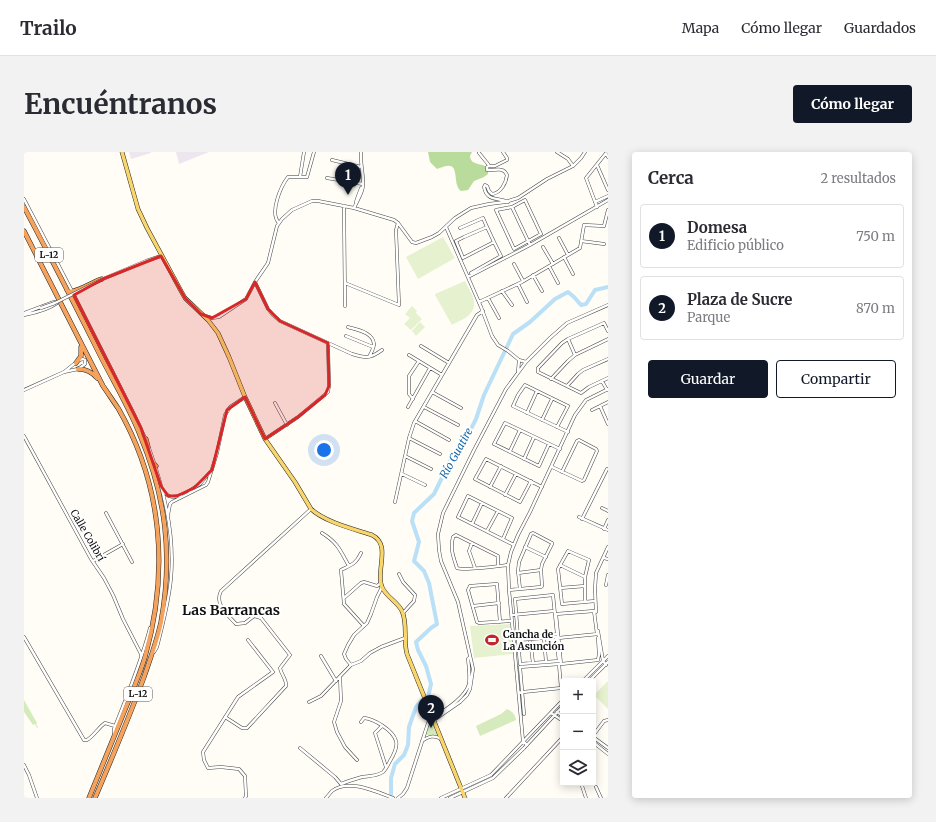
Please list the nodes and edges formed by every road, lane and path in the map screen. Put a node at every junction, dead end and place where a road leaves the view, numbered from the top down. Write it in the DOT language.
graph roads {
  1 [pos="122,152"];
  2 [pos="304,152"];
  3 [pos="314,152"];
  4 [pos="361,152"];
  5 [pos="502,152"];
  6 [pos="557,152"];
  7 [pos="585,152"];
  8 [pos="479,153"];
  9 [pos="607,153"];
  10 [pos="608,157"];
  11 [pos="332,160"];
  12 [pos="597,165"];
  13 [pos="489,166"];
  14 [pos="573,166"];
  15 [pos="361,167"];
  16 [pos="300,177"];
  17 [pos="328,178"];
  18 [pos="363,185"];
  19 [pos="608,190"];
  20 [pos="608,196"];
  21 [pos="24,200"];
  22 [pos="608,200"];
  23 [pos="508,202"];
  24 [pos="596,202"];
  25 [pos="344,206"];
  26 [pos="597,206"];
  27 [pos="512,207"];
  28 [pos="24,208"];
  29 [pos="354,208"];
  30 [pos="608,210"];
  31 [pos="279,223"];
  32 [pos="398,223"];
  33 [pos="446,227"];
  34 [pos="487,227"];
  35 [pos="460,228"];
  36 [pos="24,231"];
  37 [pos="558,238"];
  38 [pos="528,241"];
  39 [pos="494,242"];
  40 [pos="581,242"];
  41 [pos="604,244"];
  42 [pos="530,245"];
  43 [pos="543,247"];
  44 [pos="568,255"];
  45 [pos="161,256"];
  46 [pos="564,257"];
  47 [pos="464,258"];
  48 [pos="460,259"];
  49 [pos="514,264"];
  50 [pos="553,264"];
  51 [pos="549,266"];
  52 [pos="57,272"];
  53 [pos="471,273"];
  54 [pos="573,274"];
  55 [pos="533,275"];
  56 [pos="468,277"];
  57 [pos="65,278"];
  58 [pos="103,278"];
  59 [pos="523,281"];
  60 [pos="255,282"];
  61 [pos="344,283"];
  62 [pos="558,283"];
  63 [pos="518,284"];
  64 [pos="53,288"];
  65 [pos="67,290"];
  66 [pos="502,291"];
  67 [pos="542,291"];
  68 [pos="73,294"];
  69 [pos="488,298"];
  70 [pos="479,302"];
  71 [pos="528,302"];
  72 [pos="54,303"];
  73 [pos="74,303"];
  74 [pos="512,305"];
  75 [pos="608,305"];
  76 [pos="345,306"];
  77 [pos="482,311"];
  78 [pos="66,312"];
  79 [pos="24,314"];
  80 [pos="201,314"];
  81 [pos="499,318"];
  82 [pos="348,327"];
  83 [pos="608,331"];
  84 [pos="346,336"];
  85 [pos="568,339"];
  86 [pos="608,339"];
  87 [pos="80,341"];
  88 [pos="328,343"];
  89 [pos="421,346"];
  90 [pos="373,347"];
  91 [pos="382,350"];
  92 [pos="409,355"];
  93 [pos="575,355"];
  94 [pos="369,357"];
  95 [pos="608,359"];
  96 [pos="519,360"];
  97 [pos="419,361"];
  98 [pos="526,362"];
  99 [pos="76,363"];
  100 [pos="449,363"];
  101 [pos="430,368"];
  102 [pos="78,369"];
  103 [pos="64,372"];
  104 [pos="518,373"];
  105 [pos="442,376"];
  106 [pos="608,378"];
  107 [pos="551,379"];
  108 [pos="602,381"];
  109 [pos="102,386"];
  110 [pos="567,386"];
  111 [pos="24,390"];
  112 [pos="607,390"];
  113 [pos="537,391"];
  114 [pos="432,392"];
  115 [pos="245,397"];
  116 [pos="413,399"];
  117 [pos="552,399"];
  118 [pos="608,402"];
  119 [pos="275,403"];
  120 [pos="600,406"];
  121 [pos="408,407"];
  122 [pos="424,407"];
  123 [pos="461,408"];
  124 [pos="592,410"];
  125 [pos="527,413"];
  126 [pos="542,420"];
  127 [pos="416,421"];
  128 [pos="608,424"];
  129 [pos="287,425"];
  130 [pos="458,425"];
  131 [pos="557,427"];
  132 [pos="520,430"];
  133 [pos="568,432"];
  134 [pos="24,436"];
  135 [pos="534,437"];
  136 [pos="409,438"];
  137 [pos="146,439"];
  138 [pos="265,439"];
  139 [pos="449,440"];
  140 [pos="550,444"];
  141 [pos="560,449"];
  142 [pos="510,452"];
  143 [pos="440,454"];
  144 [pos="148,456"];
  145 [pos="405,456"];
  146 [pos="524,458"];
  147 [pos="156,466"];
  148 [pos="501,466"];
  149 [pos="552,467"];
  150 [pos="603,467"];
  151 [pos="431,469"];
  152 [pos="212,470"];
  153 [pos="607,470"];
  154 [pos="562,472"];
  155 [pos="402,474"];
  156 [pos="516,474"];
  157 [pos="531,481"];
  158 [pos="425,485"];
  159 [pos="161,486"];
  160 [pos="490,487"];
  161 [pos="542,487"];
  162 [pos="505,495"];
  163 [pos="395,502"];
  164 [pos="482,503"];
  165 [pos="602,508"];
  166 [pos="311,509"];
  167 [pos="498,510"];
  168 [pos="608,511"];
  169 [pos="106,513"];
  170 [pos="168,517"];
  171 [pos="578,517"];
  172 [pos="582,519"];
  173 [pos="608,520"];
  174 [pos="472,524"];
  175 [pos="604,528"];
  176 [pos="608,530"];
  177 [pos="487,531"];
  178 [pos="322,533"];
  179 [pos="503,539"];
  180 [pos="472,543"];
  181 [pos="123,544"];
  182 [pos="514,544"];
  183 [pos="525,547"];
  184 [pos="608,547"];
  185 [pos="361,553"];
  186 [pos="546,557"];
  187 [pos="604,558"];
  188 [pos="608,559"];
  189 [pos="92,561"];
  190 [pos="132,562"];
  191 [pos="560,565"];
  192 [pos="349,566"];
  193 [pos="498,566"];
  194 [pos="508,566"];
  195 [pos="475,568"];
  196 [pos="541,570"];
  197 [pos="399,574"];
  198 [pos="518,574"];
  199 [pos="608,575"];
  200 [pos="585,577"];
  201 [pos="381,585"];
  202 [pos="606,585"];
  203 [pos="585,586"];
  204 [pos="560,588"];
  205 [pos="520,589"];
  206 [pos="509,590"];
  207 [pos="343,598"];
  208 [pos="595,601"];
  209 [pos="585,602"];
  210 [pos="499,604"];
  211 [pos="473,606"];
  212 [pos="554,611"];
  213 [pos="402,613"];
  214 [pos="516,614"];
  215 [pos="512,615"];
  216 [pos="512,621"];
  217 [pos="500,622"];
  218 [pos="153,624"];
  219 [pos="364,626"];
  220 [pos="598,634"];
  221 [pos="24,637"];
  222 [pos="405,638"];
  223 [pos="544,638"];
  224 [pos="558,638"];
  225 [pos="598,638"];
  226 [pos="530,639"];
  227 [pos="248,640"];
  228 [pos="136,643"];
  229 [pos="146,646"];
  230 [pos="517,653"];
  231 [pos="321,656"];
  232 [pos="608,656"];
  233 [pos="141,658"];
  234 [pos="149,661"];
  235 [pos="603,661"];
  236 [pos="546,662"];
  237 [pos="533,663"];
  238 [pos="607,663"];
  239 [pos="351,666"];
  240 [pos="340,677"];
  241 [pos="586,678"];
  242 [pos="592,678"];
  243 [pos="336,681"];
  244 [pos="521,692"];
  245 [pos="309,702"];
  246 [pos="560,703"];
  247 [pos="560,709"];
  248 [pos="554,710"];
  249 [pos="557,712"];
  250 [pos="551,713"];
  251 [pos="524,714"];
  252 [pos="560,714"];
  253 [pos="432,715"];
  254 [pos="554,716"];
  255 [pos="225,717"];
  256 [pos="560,719"];
  257 [pos="608,720"];
  258 [pos="361,722"];
  259 [pos="115,726"];
  260 [pos="382,726"];
  261 [pos="596,733"];
  262 [pos="114,737"];
  263 [pos="596,738"];
  264 [pos="441,739"];
  265 [pos="560,740"];
  266 [pos="422,741"];
  267 [pos="523,741"];
  268 [pos="596,744"];
  269 [pos="527,745"];
  270 [pos="300,748"];
  271 [pos="608,748"];
  272 [pos="608,754"];
  273 [pos="357,760"];
  274 [pos="24,765"];
  275 [pos="386,768"];
  276 [pos="341,786"];
  277 [pos="582,786"];
  278 [pos="596,787"];
  279 [pos="462,791"];
  280 [pos="37,798"];
  281 [pos="89,798"];
  282 [pos="95,798"];
  283 [pos="245,798"];
  284 [pos="326,798"];
  285 [pos="393,798"];
  286 [pos="398,798"];
  287 [pos="441,798"];
  288 [pos="450,798"];
  289 [pos="465,798"];
  290 [pos="506,798"];
  291 [pos="586,798"];
  292 [pos="601,798"];
  1 -- 45 [label="main road"];
  2 -- 16 [label="street"];
  3 -- 16 [label="street"];
  4 -- 15 [label="street"];
  5 -- 13 [label="street"];
  6 -- 14 [label="street"];
  7 -- 14 [label="street"];
  8 -- 13 [label="street"];
  9 -- 10 [label="street"];
  9 -- 12 [label="street"];
  11 -- 15 [label="street"];
  12 -- 19 [label="street"];
  12 -- 24 [label="street"];
  13 -- 23 [label="street"];
  14 -- 23 [label="street"];
  15 -- 18 [label="street"];
  16 -- 31 [label="street"];
  17 -- 18 [label="street"];
  18 -- 29 [label="street"];
  20 -- 24 [label="street"];
  21 -- 57 [label="street, L-12"];
  22 -- 26 [label="street"];
  23 -- 33 [label="street"];
  24 -- 26 [label="street"];
  25 -- 29 [label="street"];
  25 -- 31 [label="street"];
  25 -- 61 [label="street"];
  26 -- 42 [label="street"];
  27 -- 38 [label="street"];
  27 -- 38 [label="street"];
  27 -- 38 [label="street"];
  28 -- 52 [label="highway, L-12"];
  29 -- 32 [label="street"];
  30 -- 40 [label="street"];
  31 -- 60 [label="street"];
  32 -- 33 [label="street"];
  32 -- 61 [label="street"];
  33 -- 48 [label="street"];
  34 -- 35 [label="street"];
  34 -- 39 [label="street"];
  34 -- 47 [label="street"];
  36 -- 64 [label="highway, L-12"];
  37 -- 44 [label="street"];
  38 -- 42 [label="street"];
  39 -- 47 [label="street"];
  39 -- 53 [label="street"];
  40 -- 41 [label="street"];
  40 -- 44 [label="street"];
  42 -- 56 [label="street"];
  43 -- 50 [label="street"];
  44 -- 46 [label="street"];
  45 -- 58 [label="street"];
  45 -- 80 [label="main road"];
  46 -- 50 [label="street"];
  46 -- 54 [label="street"];
  47 -- 48 [label="street"];
  48 -- 56 [label="street"];
  49 -- 59 [label="street"];
  50 -- 51 [label="street"];
  51 -- 55 [label="street"];
  51 -- 62 [label="street"];
  52 -- 57 [label="highway"];
  52 -- 65 [label="highway, L-12"];
  55 -- 59 [label="street"];
  55 -- 67 [label="street"];
  56 -- 70 [label="street"];
  57 -- 68 [label="street, L-12"];
  58 -- 68 [label="highway"];
  58 -- 79 [label="street, bridge"];
  59 -- 63 [label="street"];
  60 -- 80 [label="street"];
  60 -- 88 [label="street"];
  61 -- 76 [label="street"];
  63 -- 66 [label="street"];
  63 -- 71 [label="street"];
  64 -- 72 [label="highway"];
  64 -- 78 [label="highway, L-12"];
  65 -- 68 [label="highway"];
  65 -- 73 [label="highway, L-12"];
  66 -- 69 [label="street"];
  66 -- 74 [label="street"];
  68 -- 73 [label="highway"];
  68 -- 137 [label="street, L-12"];
  69 -- 70 [label="street"];
  69 -- 81 [label="street"];
  70 -- 77 [label="street"];
  72 -- 78 [label="highway"];
  72 -- 79 [label="street"];
  73 -- 144 [label="highway, L-12"];
  75 -- 98 [label="street"];
  77 -- 96 [label="street"];
  77 -- 100 [label="street"];
  78 -- 87 [label="highway, L-12"];
  80 -- 115 [label="main road"];
  82 -- 90 [label="street"];
  83 -- 85 [label="street"];
  84 -- 90 [label="street"];
  85 -- 93 [label="street"];
  85 -- 107 [label="street"];
  86 -- 93 [label="street"];
  87 -- 99 [label="highway"];
  87 -- 109 [label="highway, L-12"];
  88 -- 94 [label="street"];
  88 -- 129 [label="street"];
  89 -- 100 [label="street"];
  90 -- 94 [label="street"];
  91 -- 94 [label="street"];
  92 -- 97 [label="street"];
  93 -- 107 [label="street"];
  95 -- 110 [label="street"];
  96 -- 98 [label="street"];
  96 -- 104 [label="street"];
  97 -- 101 [label="street"];
  97 -- 116 [label="street"];
  98 -- 104 [label="street"];
  99 -- 102 [label="street"];
  99 -- 103 [label="street"];
  100 -- 105 [label="street"];
  101 -- 105 [label="street"];
  101 -- 116 [label="street"];
  102 -- 103 [label="street"];
  102 -- 109 [label="highway"];
  103 -- 111 [label="street"];
  104 -- 253 [label="street"];
  105 -- 114 [label="street"];
  106 -- 108 [label="street"];
  107 -- 110 [label="street"];
  108 -- 110 [label="street"];
  108 -- 112 [label="street"];
  109 -- 218 [label="highway, L-12"];
  112 -- 133 [label="street"];
  113 -- 117 [label="street"];
  113 -- 125 [label="street"];
  113 -- 125 [label="street"];
  114 -- 122 [label="street"];
  114 -- 123 [label="street"];
  115 -- 138 [label="main road"];
  115 -- 152 [label="street"];
  116 -- 121 [label="street"];
  117 -- 126 [label="street"];
  117 -- 131 [label="street"];
  118 -- 120 [label="street"];
  119 -- 129 [label="street"];
  120 -- 124 [label="street"];
  120 -- 128 [label="street"];
  122 -- 127 [label="street"];
  122 -- 130 [label="street"];
  125 -- 126 [label="street"];
  126 -- 131 [label="street"];
  127 -- 136 [label="street"];
  127 -- 139 [label="street"];
  129 -- 138 [label="street"];
  131 -- 133 [label="street"];
  132 -- 135 [label="street"];
  132 -- 142 [label="street"];
  132 -- 142 [label="street"];
  133 -- 141 [label="street"];
  134 -- 189 [label="street, Calle Colibrí"];
  135 -- 140 [label="street"];
  135 -- 146 [label="street"];
  136 -- 143 [label="street"];
  136 -- 145 [label="street"];
  137 -- 144 [label="highway"];
  137 -- 147 [label="street, L-12"];
  138 -- 166 [label="main road"];
  140 -- 141 [label="street"];
  140 -- 146 [label="street"];
  141 -- 149 [label="street"];
  142 -- 146 [label="street"];
  144 -- 147 [label="highway"];
  144 -- 234 [label="highway, L-12"];
  145 -- 151 [label="street"];
  145 -- 155 [label="street"];
  147 -- 159 [label="street, L-12"];
  148 -- 156 [label="street"];
  148 -- 160 [label="street"];
  148 -- 160 [label="street"];
  149 -- 154 [label="street"];
  149 -- 161 [label="street"];
  150 -- 153 [label="street"];
  152 -- 159 [label="street"];
  152 -- 170 [label="street"];
  153 -- 172 [label="street"];
  154 -- 154 [label="street"];
  155 -- 158 [label="street"];
  155 -- 163 [label="street"];
  156 -- 157 [label="street"];
  156 -- 162 [label="street"];
  157 -- 161 [label="street"];
  157 -- 162 [label="street"];
  159 -- 170 [label="street, L-12"];
  160 -- 162 [label="street"];
  161 -- 182 [label="street"];
  164 -- 167 [label="street"];
  164 -- 174 [label="street"];
  164 -- 174 [label="street"];
  165 -- 168 [label="street"];
  166 -- 201 [label="main road"];
  166 -- 255 [label="street"];
  167 -- 177 [label="street"];
  167 -- 179 [label="street"];
  169 -- 181 [label="street"];
  170 -- 234 [label="street, L-12"];
  171 -- 172 [label="street"];
  172 -- 175 [label="street"];
  173 -- 175 [label="street"];
  174 -- 177 [label="street"];
  175 -- 176 [label="street"];
  177 -- 179 [label="street"];
  178 -- 192 [label="street"];
  179 -- 182 [label="street"];
  180 -- 193 [label="street"];
  180 -- 195 [label="street"];
  180 -- 195 [label="street"];
  181 -- 189 [label="street"];
  181 -- 190 [label="street"];
  182 -- 194 [label="street"];
  183 -- 186 [label="street"];
  183 -- 186 [label="street"];
  183 -- 198 [label="street"];
  184 -- 187 [label="street"];
  185 -- 192 [label="street"];
  186 -- 196 [label="street"];
  187 -- 188 [label="street"];
  187 -- 208 [label="street"];
  189 -- 228 [label="street, Calle Colibrí"];
  191 -- 200 [label="street"];
  191 -- 200 [label="street"];
  191 -- 204 [label="street"];
  192 -- 207 [label="street"];
  193 -- 194 [label="street"];
  193 -- 195 [label="street"];
  194 -- 206 [label="street"];
  196 -- 198 [label="street"];
  196 -- 205 [label="street"];
  197 -- 213 [label="street"];
  198 -- 205 [label="street"];
  199 -- 202 [label="street"];
  200 -- 203 [label="street"];
  201 -- 207 [label="street"];
  201 -- 213 [label="main road"];
  201 -- 219 [label="street"];
  203 -- 204 [label="street"];
  203 -- 209 [label="street"];
  204 -- 209 [label="street"];
  205 -- 206 [label="street"];
  206 -- 215 [label="street"];
  207 -- 219 [label="street"];
  208 -- 209 [label="street"];
  208 -- 220 [label="street"];
  210 -- 211 [label="street"];
  210 -- 211 [label="street"];
  210 -- 217 [label="street"];
  211 -- 217 [label="street"];
  212 -- 214 [label="street"];
  212 -- 214 [label="street"];
  212 -- 214 [label="street"];
  213 -- 222 [label="main road"];
  214 -- 215 [label="street"];
  215 -- 216 [label="street"];
  216 -- 217 [label="street"];
  216 -- 230 [label="street"];
  218 -- 229 [label="street, L-12"];
  218 -- 262 [label="highway, L-12"];
  219 -- 239 [label="street"];
  220 -- 224 [label="street"];
  220 -- 224 [label="street"];
  220 -- 235 [label="street"];
  221 -- 259 [label="street"];
  222 -- 239 [label="street"];
  222 -- 253 [label="main road"];
  223 -- 226 [label="street"];
  223 -- 236 [label="street"];
  223 -- 236 [label="street"];
  224 -- 225 [label="street"];
  226 -- 230 [label="street"];
  226 -- 237 [label="street"];
  227 -- 255 [label="street"];
  228 -- 229 [label="street"];
  228 -- 233 [label="street, Calle Colibrí"];
  229 -- 233 [label="street, L-12"];
  230 -- 237 [label="street"];
  230 -- 244 [label="street"];
  231 -- 243 [label="street"];
  232 -- 235 [label="street"];
  233 -- 259 [label="street, L-12"];
  234 -- 282 [label="highway, L-12"];
  235 -- 238 [label="street"];
  235 -- 241 [label="street"];
  236 -- 237 [label="street"];
  238 -- 242 [label="street"];
  239 -- 240 [label="street"];
  240 -- 243 [label="street"];
  240 -- 273 [label="street"];
  243 -- 245 [label="street"];
  244 -- 244 [label="street"];
  244 -- 251 [label="street"];
  244 -- 267 [label="street"];
  246 -- 248 [label="street"];
  247 -- 249 [label="street"];
  248 -- 249 [label="street"];
  248 -- 250 [label="street"];
  249 -- 252 [label="street"];
  249 -- 254 [label="street"];
  250 -- 254 [label="street"];
  250 -- 267 [label="street"];
  253 -- 264 [label="main road"];
  253 -- 266 [label="street"];
  254 -- 256 [label="street"];
  254 -- 269 [label="street"];
  255 -- 283 [label="street"];
  257 -- 261 [label="street"];
  258 -- 260 [label="street"];
  259 -- 262 [label="street, L-12"];
  260 -- 275 [label="street"];
  260 -- 275 [label="street"];
  262 -- 281 [label="highway, L-12"];
  263 -- 271 [label="street"];
  264 -- 266 [label="street"];
  264 -- 279 [label="main road"];
  265 -- 290 [label="street"];
  266 -- 286 [label="street"];
  267 -- 269 [label="street"];
  267 -- 279 [label="street"];
  268 -- 272 [label="street"];
  269 -- 279 [label="street"];
  270 -- 276 [label="street"];
  274 -- 280 [label="street"];
  275 -- 276 [label="street"];
  276 -- 284 [label="street"];
  276 -- 285 [label="street"];
  277 -- 291 [label="street"];
  278 -- 292 [label="street"];
  279 -- 287 [label="street"];
  279 -- 288 [label="street"];
  279 -- 289 [label="main road"];
}
